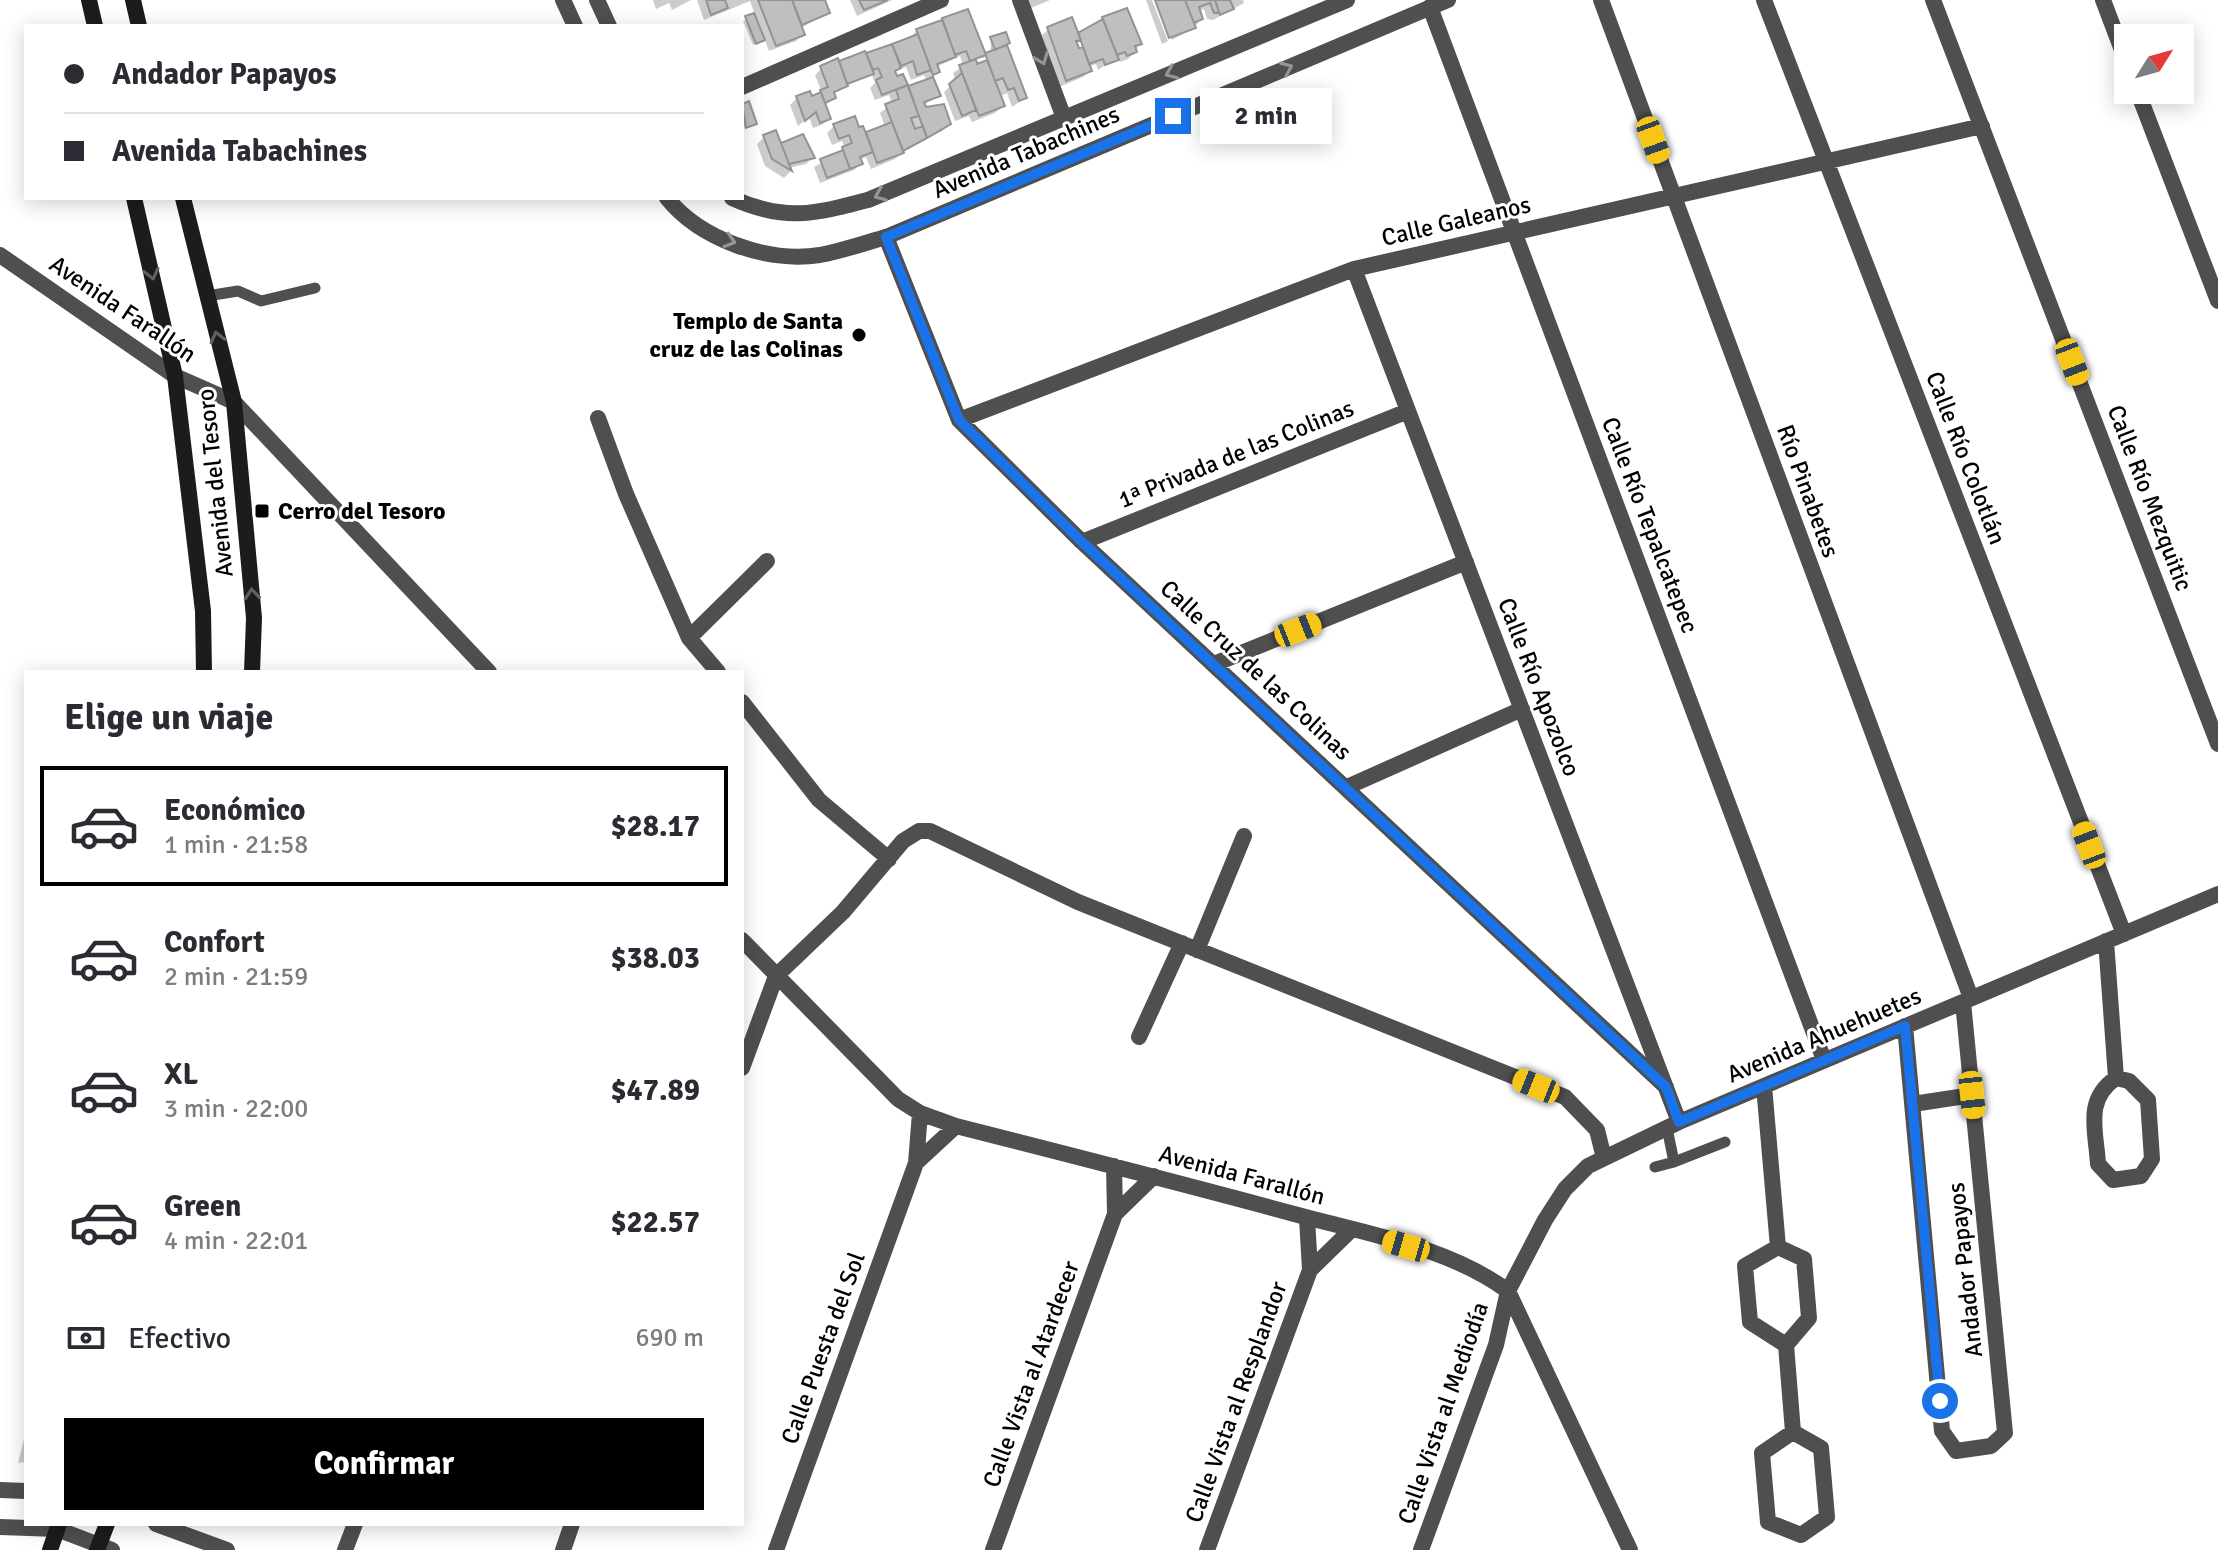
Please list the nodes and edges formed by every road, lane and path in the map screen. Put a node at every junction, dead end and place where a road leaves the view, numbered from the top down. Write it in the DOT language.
graph roads {
  1 [pos="89,0"];
  2 [pos="133,0"];
  3 [pos="563,0"];
  4 [pos="597,0"];
  5 [pos="941,0"];
  6 [pos="1020,0"];
  7 [pos="1347,0"];
  8 [pos="1448,0"];
  9 [pos="1601,0"];
  10 [pos="1764,0"];
  11 [pos="1933,0"];
  12 [pos="2103,0"];
  13 [pos="1430,7"];
  14 [pos="95,24"];
  15 [pos="139,24"];
  16 [pos="574,24"];
  17 [pos="608,24"];
  18 [pos="2114,29"];
  19 [pos="744,86"];
  20 [pos="2142,104"];
  21 [pos="1064,118"];
  22 [pos="1982,126"];
  23 [pos="1826,162"];
  24 [pos="1674,196"];
  25 [pos="134,200"];
  26 [pos="183,200"];
  27 [pos="669,200"];
  28 [pos="737,200"];
  29 [pos="1514,232"];
  30 [pos="886,237"];
  31 [pos="0,255"];
  32 [pos="1354,269"];
  33 [pos="315,288"];
  34 [pos="207,296"];
  35 [pos="2218,301"];
  36 [pos="175,376"];
  37 [pos="234,402"];
  38 [pos="1408,411"];
  39 [pos="598,418"];
  40 [pos="959,420"];
  41 [pos="1082,542"];
  42 [pos="767,561"];
  43 [pos="1466,562"];
  44 [pos="689,638"];
  45 [pos="1214,664"];
  46 [pos="204,670"];
  47 [pos="252,670"];
  48 [pos="487,670"];
  49 [pos="716,670"];
  50 [pos="744,705"];
  51 [pos="1522,709"];
  52 [pos="2218,744"];
  53 [pos="1347,787"];
  54 [pos="1244,836"];
  55 [pos="889,859"];
  56 [pos="2218,894"];
  57 [pos="2124,934"];
  58 [pos="2106,941"];
  59 [pos="744,942"];
  60 [pos="1190,946"];
  61 [pos="776,976"];
  62 [pos="1967,1000"];
  63 [pos="1905,1026"];
  64 [pos="1139,1037"];
  65 [pos="1824,1060"];
  66 [pos="744,1063"];
  67 [pos="2116,1078"];
  68 [pos="1764,1086"];
  69 [pos="1666,1087"];
  70 [pos="1972,1095"];
  71 [pos="1913,1104"];
  72 [pos="920,1113"];
  73 [pos="1673,1125"];
  74 [pos="956,1126"];
  75 [pos="1725,1142"];
  76 [pos="1604,1158"];
  77 [pos="1674,1162"];
  78 [pos="916,1163"];
  79 [pos="1114,1166"];
  80 [pos="1655,1167"];
  81 [pos="1154,1176"];
  82 [pos="1115,1214"];
  83 [pos="1307,1218"];
  84 [pos="1351,1230"];
  85 [pos="1778,1247"];
  86 [pos="1310,1270"];
  87 [pos="1508,1291"];
  88 [pos="1786,1345"];
  89 [pos="1793,1432"];
  90 [pos="0,1490"];
  91 [pos="24,1491"];
  92 [pos="58,1526"];
  93 [pos="107,1526"];
  94 [pos="161,1526"];
  95 [pos="354,1526"];
  96 [pos="571,1526"];
  97 [pos="0,1527"];
  98 [pos="1802,1543"];
  99 [pos="103,1548"];
  100 [pos="50,1550"];
  101 [pos="227,1550"];
  102 [pos="345,1550"];
  103 [pos="563,1550"];
  104 [pos="776,1550"];
  105 [pos="993,1550"];
  106 [pos="1207,1550"];
  107 [pos="1421,1550"];
  108 [pos="1630,1550"];
  1 -- 14 [label="main road"];
  2 -- 15 [label="main road"];
  3 -- 16 [label="street"];
  4 -- 17 [label="street"];
  5 -- 19 [label="street"];
  6 -- 21 [label="street, one-way"];
  7 -- 21 [label="street, Avenida Tabachines, one-way"];
  8 -- 13 [label="street, Avenida Tabachines"];
  9 -- 24 [label="street, Río Pinabetes"];
  10 -- 23 [label="street, Calle Río Colotlán"];
  11 -- 22 [label="street, Calle Río Mezquitic"];
  12 -- 18 [label="street"];
  13 -- 29 [label="street, Calle Río Tepalcatepec"];
  30 -- 13 [label="street, Avenida Tabachines, one-way"];
  20 -- 35 [label="street"];
  21 -- 28 [label="street, Avenida Tabachines, one-way"];
  22 -- 23 [label="street, Calle Galeanos"];
  22 -- 52 [label="street, Calle Río Mezquitic"];
  23 -- 24 [label="street, Calle Galeanos"];
  23 -- 57 [label="street, Calle Río Colotlán"];
  24 -- 29 [label="street, Calle Galeanos"];
  24 -- 62 [label="street, Río Pinabetes"];
  25 -- 36 [label="main road, Avenida del Tesoro, one-way"];
  26 -- 34 [label="main road, Avenida del Tesoro"];
  27 -- 30 [label="street, Avenida Tabachines, one-way"];
  29 -- 32 [label="street, Calle Galeanos"];
  29 -- 65 [label="street, Calle Río Tepalcatepec"];
  30 -- 40 [label="street, Calle Cruz de las Colinas"];
  31 -- 36 [label="street, Avenida Farallón"];
  32 -- 38 [label="street, Calle Río Apozolco"];
  32 -- 40 [label="street, Calle Galeanos"];
  33 -- 34 [label="lane"];
  37 -- 34 [label="main road, Avenida del Tesoro, one-way"];
  36 -- 37 [label="street, Avenida Farallón"];
  36 -- 46 [label="main road, Avenida del Tesoro"];
  47 -- 37 [label="main road, Avenida del Tesoro, one-way"];
  37 -- 48 [label="street, Avenida Farallón"];
  38 -- 41 [label="street, 1ª Privada de las Colinas"];
  38 -- 43 [label="street, Calle Río Apozolco"];
  39 -- 44 [label="street"];
  40 -- 41 [label="street, Calle Cruz de las Colinas"];
  41 -- 45 [label="street, Calle Cruz de las Colinas"];
  42 -- 44 [label="street"];
  43 -- 45 [label="street"];
  43 -- 51 [label="street, Calle Río Apozolco"];
  44 -- 49 [label="street"];
  45 -- 53 [label="street, Calle Cruz de las Colinas"];
  50 -- 55 [label="street"];
  51 -- 53 [label="street"];
  51 -- 69 [label="street, Calle Río Apozolco"];
  53 -- 69 [label="street, Calle Cruz de las Colinas"];
  54 -- 60 [label="street"];
  55 -- 60 [label="street"];
  55 -- 61 [label="street"];
  56 -- 57 [label="street, Avenida Ahuehuetes"];
  57 -- 58 [label="street, Avenida Ahuehuetes"];
  58 -- 62 [label="street, Avenida Ahuehuetes"];
  58 -- 67 [label="street"];
  59 -- 61 [label="street, Avenida Farallón"];
  60 -- 64 [label="street"];
  60 -- 76 [label="street"];
  61 -- 66 [label="street"];
  61 -- 72 [label="street, Avenida Farallón"];
  62 -- 63 [label="street, Avenida Ahuehuetes"];
  62 -- 70 [label="street, Andador Papayos"];
  63 -- 65 [label="street, Avenida Ahuehuetes"];
  63 -- 71 [label="street, Andador Papayos"];
  65 -- 68 [label="street, Avenida Ahuehuetes"];
  67 -- 67 [label="street"];
  68 -- 73 [label="street, Avenida Ahuehuetes"];
  68 -- 85 [label="street"];
  69 -- 73 [label="street, Calle Río Apozolco"];
  70 -- 71 [label="street"];
  70 -- 71 [label="street, Andador Papayos"];
  72 -- 74 [label="street, Avenida Farallón"];
  72 -- 78 [label="street, Calle Puesta del Sol"];
  73 -- 76 [label="street, Avenida Ahuehuetes"];
  73 -- 77 [label="lane"];
  74 -- 78 [label="street, Calle Puesta del Sol"];
  74 -- 79 [label="street, Avenida Farallón"];
  75 -- 77 [label="lane"];
  76 -- 87 [label="street, Avenida Ahuehuetes"];
  77 -- 80 [label="lane"];
  78 -- 104 [label="street, Calle Puesta del Sol"];
  79 -- 81 [label="street, Avenida Farallón"];
  79 -- 82 [label="street, Calle Vista al Atardecer"];
  81 -- 82 [label="street, Calle Vista al Atardecer"];
  81 -- 83 [label="street, Avenida Farallón"];
  82 -- 105 [label="street, Calle Vista al Atardecer"];
  83 -- 84 [label="street, Avenida Farallón"];
  83 -- 86 [label="street, Calle Vista al Resplandor"];
  84 -- 86 [label="street, Calle Vista al Resplandor"];
  84 -- 87 [label="street, Avenida Farallón"];
  85 -- 88 [label="street"];
  85 -- 88 [label="street"];
  86 -- 106 [label="street, Calle Vista al Resplandor"];
  87 -- 107 [label="street, Calle Vista al Mediodía"];
  87 -- 108 [label="street"];
  88 -- 89 [label="street"];
  89 -- 98 [label="street"];
  89 -- 98 [label="street"];
  90 -- 91 [label="street"];
  92 -- 97 [label="street"];
  92 -- 99 [label="street"];
  92 -- 100 [label="main road"];
  93 -- 99 [label="main road"];
  94 -- 101 [label="street"];
  95 -- 102 [label="street"];
  96 -- 103 [label="street"];
}
